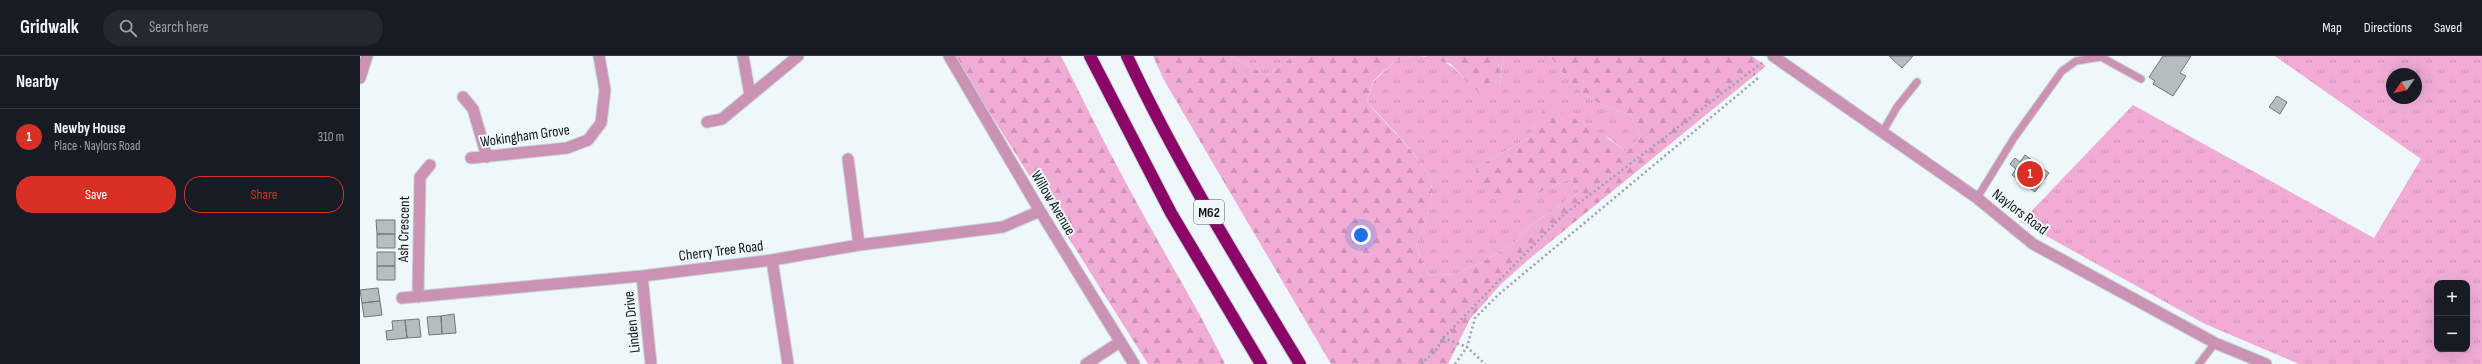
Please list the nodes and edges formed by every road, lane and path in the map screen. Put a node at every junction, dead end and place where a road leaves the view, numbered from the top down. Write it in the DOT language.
graph roads {
  1 [pos="367,56"];
  2 [pos="599,56"];
  3 [pos="743,56"];
  4 [pos="798,56"];
  5 [pos="949,56"];
  6 [pos="1090,56"];
  7 [pos="1127,56"];
  8 [pos="1768,58"];
  9 [pos="1752,71"];
  10 [pos="360,78"];
  11 [pos="2141,79"];
  12 [pos="1917,82"];
  13 [pos="750,94"];
  14 [pos="463,97"];
  15 [pos="707,122"];
  16 [pos="1882,133"];
  17 [pos="487,157"];
  18 [pos="471,158"];
  19 [pos="848,159"];
  20 [pos="430,165"];
  21 [pos="1977,198"];
  22 [pos="1040,211"];
  23 [pos="859,245"];
  24 [pos="772,260"];
  25 [pos="642,276"];
  26 [pos="418,297"];
  27 [pos="402,298"];
  28 [pos="1443,338"];
  29 [pos="1120,342"];
  30 [pos="2215,343"];
  31 [pos="1467,347"];
  32 [pos="651,364"];
  33 [pos="788,364"];
  34 [pos="1086,364"];
  35 [pos="1134,364"];
  36 [pos="1261,364"];
  37 [pos="1300,364"];
  38 [pos="1421,364"];
  39 [pos="1455,364"];
  40 [pos="1485,364"];
  41 [pos="2199,364"];
  42 [pos="2266,364"];
  1 -- 10 [label="street"];
  2 -- 17 [label="street, Wokingham Grove"];
  3 -- 13 [label="street"];
  4 -- 13 [label="street"];
  5 -- 22 [label="street, Willow Avenue"];
  6 -- 36 [label="highway, M62"];
  7 -- 37 [label="highway, M62"];
  8 -- 9 [label="path"];
  8 -- 16 [label="street, Naylors Road"];
  9 -- 28 [label="path"];
  9 -- 31 [label="path"];
  11 -- 21 [label="lane"];
  12 -- 16 [label="lane"];
  13 -- 15 [label="street"];
  14 -- 17 [label="street"];
  16 -- 21 [label="street, Naylors Road"];
  17 -- 18 [label="street, Wokingham Grove"];
  19 -- 23 [label="street"];
  20 -- 26 [label="street, Ash Crescent"];
  21 -- 30 [label="street, Naylors Road"];
  22 -- 23 [label="street, Cherry Tree Road"];
  22 -- 29 [label="street, Willow Avenue"];
  23 -- 24 [label="street, Cherry Tree Road"];
  24 -- 25 [label="street, Cherry Tree Road"];
  24 -- 33 [label="street"];
  25 -- 26 [label="street, Cherry Tree Road"];
  25 -- 32 [label="street, Linden Drive"];
  26 -- 27 [label="street, Cherry Tree Road"];
  28 -- 31 [label="path"];
  28 -- 38 [label="path"];
  29 -- 34 [label="street"];
  29 -- 35 [label="street, Willow Avenue"];
  30 -- 41 [label="lane"];
  30 -- 42 [label="street, Naylors Road"];
  31 -- 39 [label="path"];
  31 -- 40 [label="path"];
}
